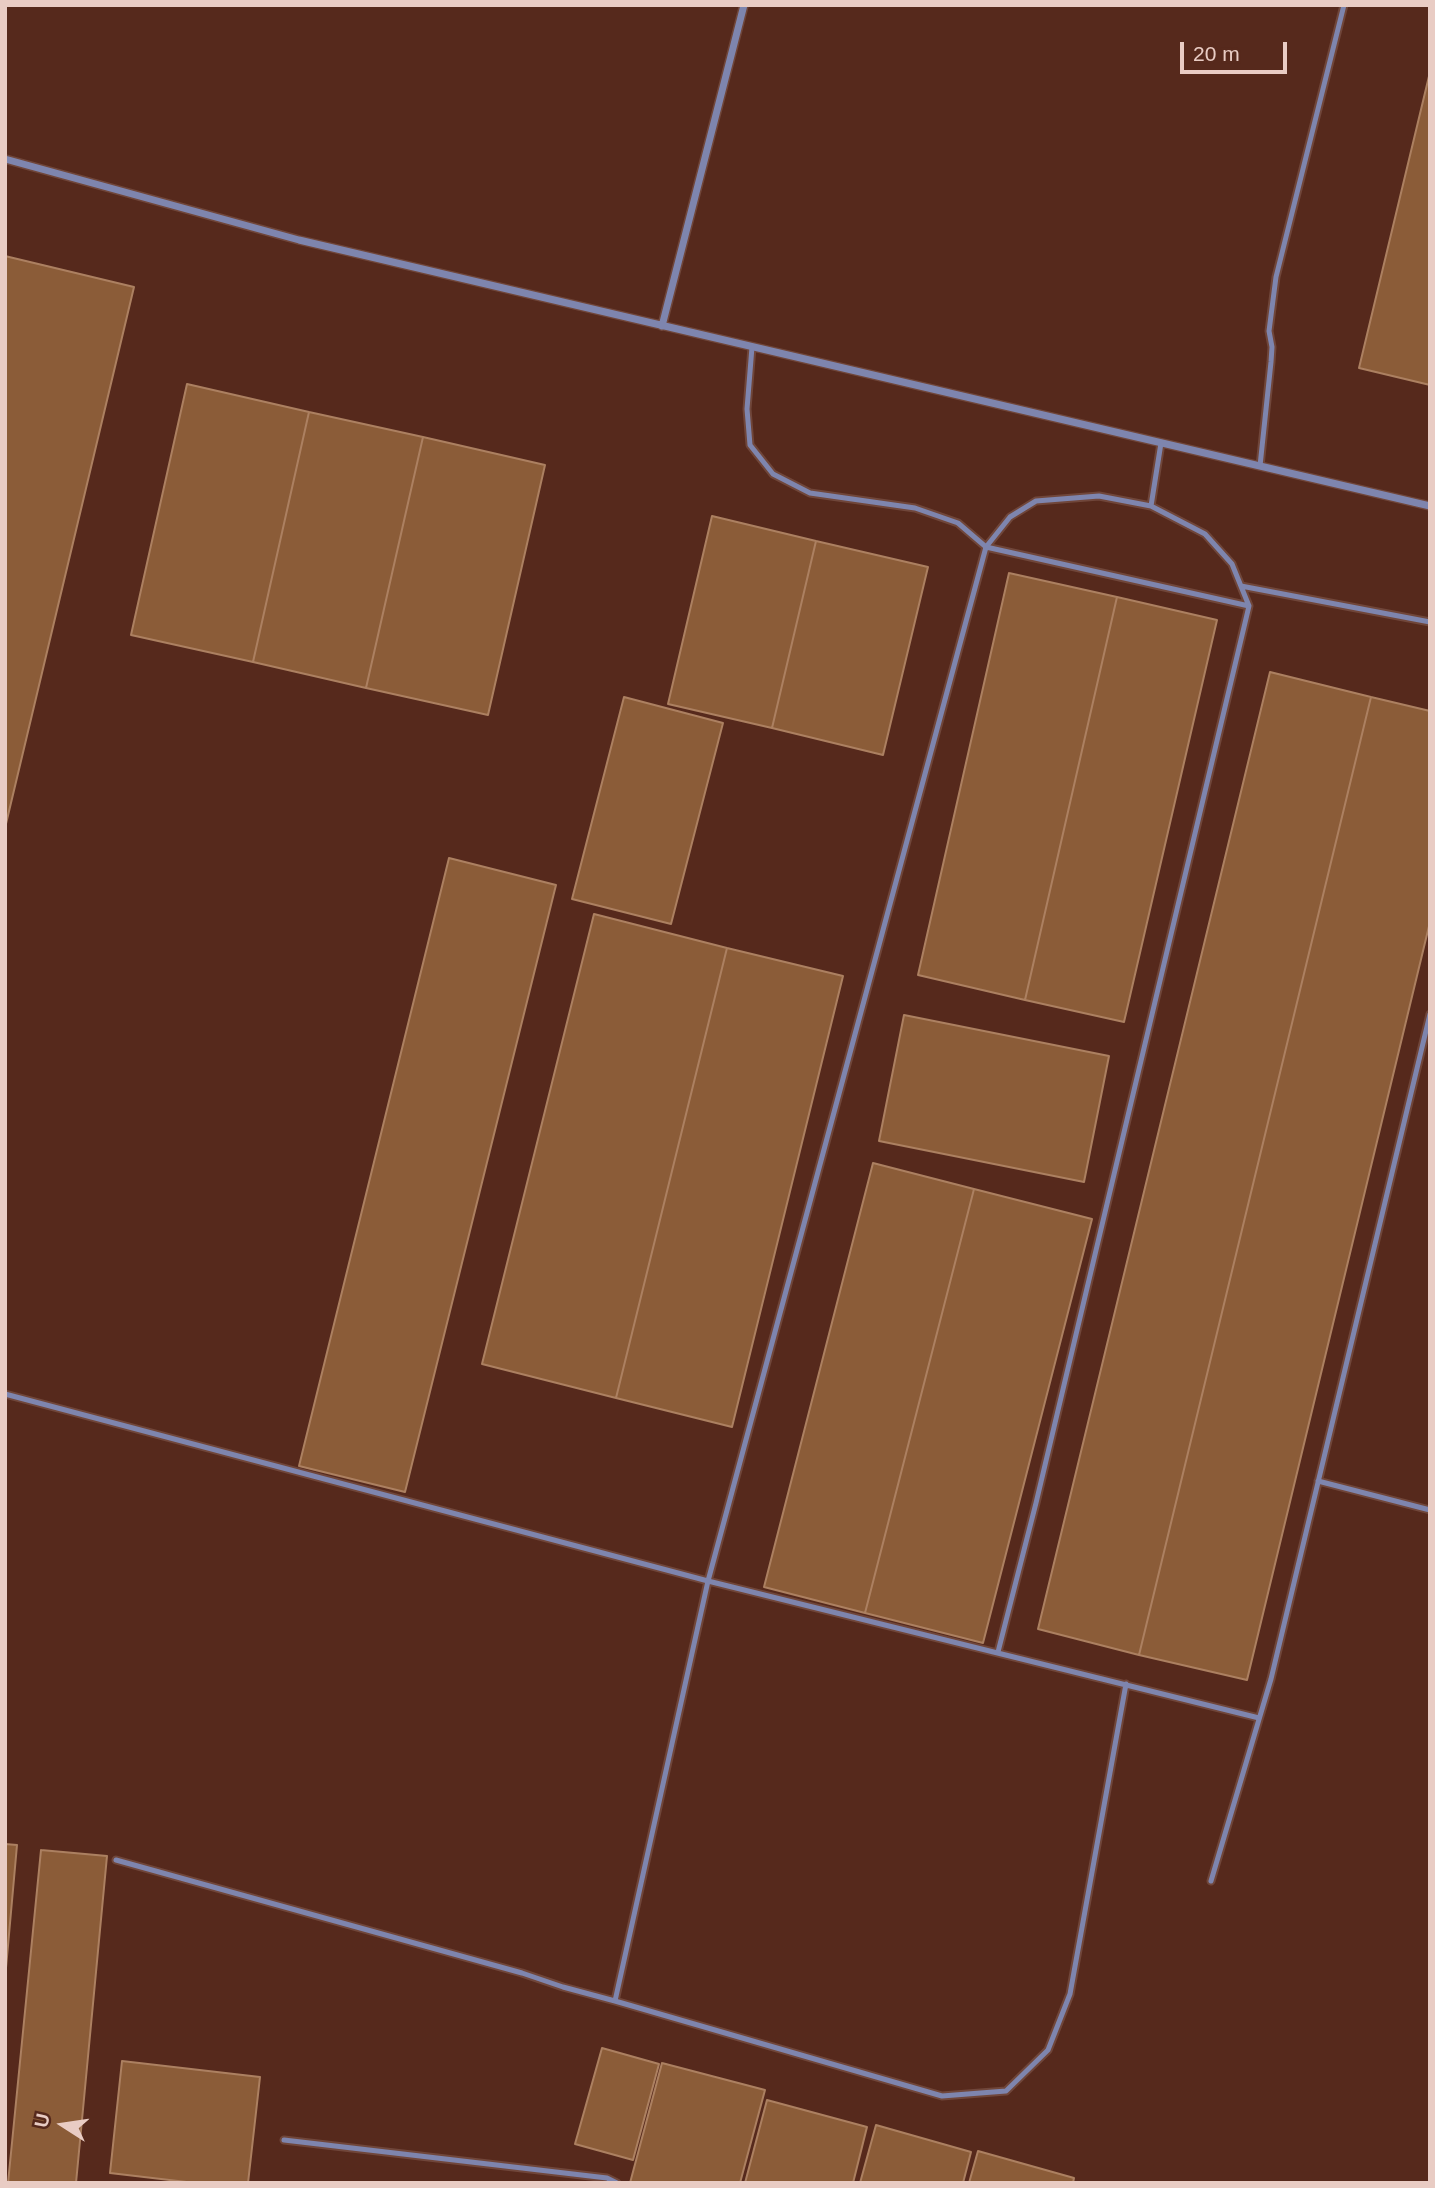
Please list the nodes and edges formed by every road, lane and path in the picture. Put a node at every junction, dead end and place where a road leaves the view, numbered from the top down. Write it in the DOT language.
graph roads {
  1 [pos="744,5"];
  2 [pos="1343,5"];
  3 [pos="5,159"];
  4 [pos="662,326"];
  5 [pos="752,347"];
  6 [pos="1161,443"];
  7 [pos="1260,466"];
  8 [pos="1151,506"];
  9 [pos="1430,506"];
  10 [pos="986,547"];
  11 [pos="1241,586"];
  12 [pos="1249,606"];
  13 [pos="1430,622"];
  14 [pos="1430,1014"];
  15 [pos="5,1394"];
  16 [pos="1318,1481"];
  17 [pos="1430,1510"];
  18 [pos="708,1581"];
  19 [pos="998,1652"];
  20 [pos="1126,1684"];
  21 [pos="1259,1718"];
  22 [pos="116,1860"];
  23 [pos="1211,1881"];
  24 [pos="615,2001"];
  25 [pos="284,2140"];
  26 [pos="617,2183"];
  1 -- 4 [label="street"];
  2 -- 7 [label="lane"];
  3 -- 4 [label="street"];
  4 -- 5 [label="street"];
  5 -- 6 [label="street"];
  5 -- 10 [label="lane"];
  6 -- 7 [label="street"];
  6 -- 8 [label="lane"];
  7 -- 9 [label="street"];
  8 -- 10 [label="lane"];
  8 -- 11 [label="lane"];
  10 -- 12 [label="lane"];
  10 -- 18 [label="lane"];
  11 -- 12 [label="lane"];
  11 -- 13 [label="lane"];
  12 -- 19 [label="lane"];
  14 -- 16 [label="lane"];
  15 -- 18 [label="lane"];
  16 -- 17 [label="lane"];
  16 -- 21 [label="lane"];
  18 -- 19 [label="lane"];
  18 -- 24 [label="lane"];
  19 -- 20 [label="lane"];
  20 -- 21 [label="lane"];
  20 -- 24 [label="lane"];
  21 -- 23 [label="lane"];
  22 -- 24 [label="lane"];
  25 -- 26 [label="lane"];
}
